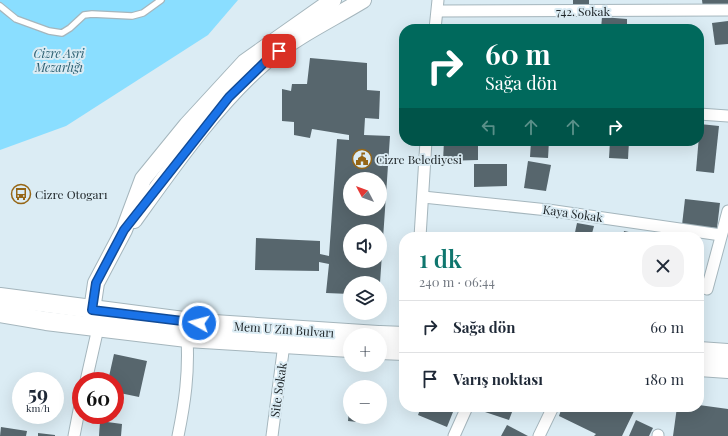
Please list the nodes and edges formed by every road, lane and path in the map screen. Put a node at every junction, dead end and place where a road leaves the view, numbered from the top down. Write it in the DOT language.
graph roads {
  1 [pos="2,0"];
  2 [pos="161,0"];
  3 [pos="333,0"];
  4 [pos="363,0"];
  5 [pos="438,5"];
  6 [pos="0,6"];
  7 [pos="728,10"];
  8 [pos="436,24"];
  9 [pos="704,114"];
  10 [pos="728,116"];
  11 [pos="426,146"];
  12 [pos="423,197"];
  13 [pos="728,211"];
  14 [pos="124,230"];
  15 [pos="420,232"];
  16 [pos="700,232"];
  17 [pos="704,233"];
  18 [pos="721,235"];
  19 [pos="707,289"];
  20 [pos="0,297"];
  21 [pos="92,310"];
  22 [pos="0,313"];
  23 [pos="98,328"];
  24 [pos="343,333"];
  25 [pos="387,335"];
  26 [pos="399,336"];
  27 [pos="186,338"];
  28 [pos="284,344"];
  29 [pos="343,348"];
  30 [pos="387,350"];
  31 [pos="399,351"];
  32 [pos="704,351"];
  33 [pos="728,353"];
  34 [pos="704,367"];
  35 [pos="728,369"];
  36 [pos="88,372"];
  37 [pos="465,412"];
  38 [pos="551,412"];
  39 [pos="76,424"];
  40 [pos="74,436"];
  41 [pos="178,436"];
  42 [pos="272,436"];
  43 [pos="454,436"];
  44 [pos="539,436"];
  1 -- 6 [label="lane"];
  2 -- 6 [label="lane"];
  3 -- 14 [label="street"];
  4 -- 14 [label="street"];
  5 -- 7 [label="street, 742. Sokak"];
  5 -- 8 [label="street"];
  9 -- 10 [label="street"];
  11 -- 12 [label="street"];
  12 -- 15 [label="street"];
  12 -- 16 [label="street, Kaya Sokak"];
  13 -- 18 [label="street"];
  14 -- 21 [label="street"];
  17 -- 18 [label="street, Kaya Sokak"];
  18 -- 19 [label="street"];
  20 -- 21 [label="main road, Mem U Zin Bulvarı"];
  21 -- 24 [label="main road, Mem U Zin Bulvarı"];
  22 -- 23 [label="main road, Mem U Zin Bulvarı"];
  23 -- 27 [label="main road, Mem U Zin Bulvarı"];
  23 -- 36 [label="street"];
  25 -- 26 [label="main road, Mem U Zin Bulvarı"];
  27 -- 28 [label="main road, Mem U Zin Bulvarı"];
  27 -- 41 [label="street"];
  28 -- 29 [label="main road, Mem U Zin Bulvarı"];
  28 -- 42 [label="street, Site Sokak"];
  30 -- 31 [label="main road"];
  32 -- 33 [label="main road"];
  34 -- 35 [label="main road"];
  37 -- 43 [label="street"];
  38 -- 44 [label="street"];
  39 -- 40 [label="street"];
}
